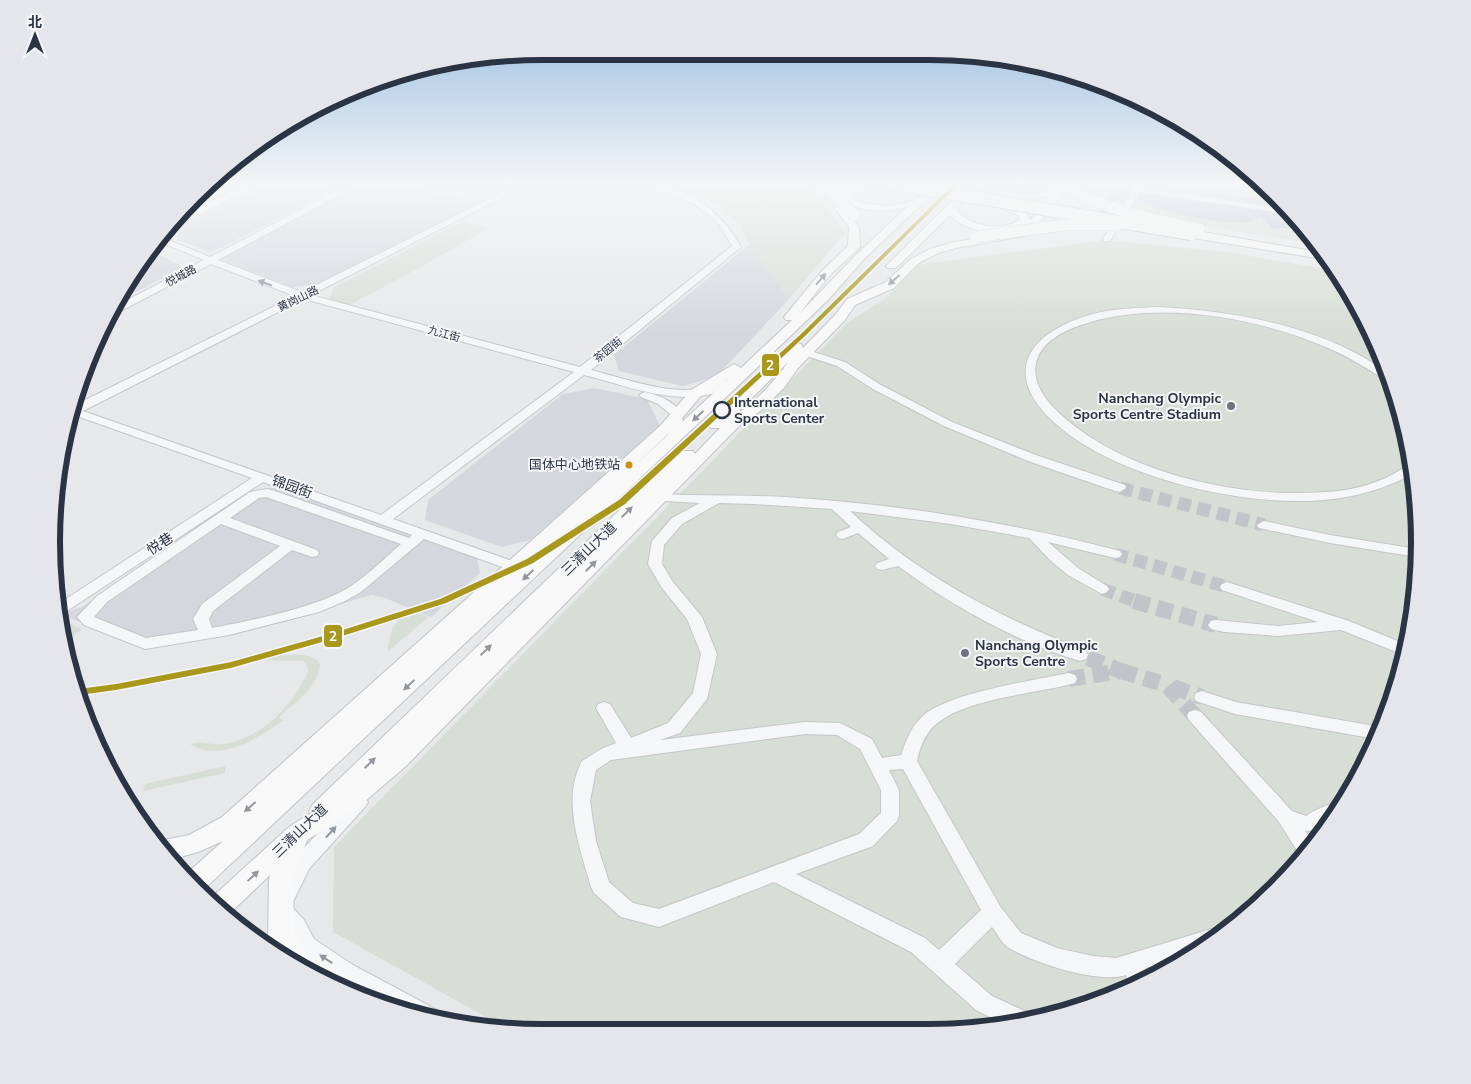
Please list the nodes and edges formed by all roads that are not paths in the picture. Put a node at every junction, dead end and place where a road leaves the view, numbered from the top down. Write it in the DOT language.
graph roads {
  1 [pos="261,234"];
  2 [pos="427,234"];
  3 [pos="731,234"];
  4 [pos="854,234"];
  5 [pos="865,234"];
  6 [pos="884,234"];
  7 [pos="929,234"];
  8 [pos="1000,234"];
  9 [pos="1022,234"];
  10 [pos="1110,234"];
  11 [pos="1203,234"];
  12 [pos="1206,234"];
  13 [pos="1107,239"];
  14 [pos="167,241"];
  15 [pos="161,248"];
  16 [pos="1310,248"];
  17 [pos="1315,255"];
  18 [pos="861,256"];
  19 [pos="211,260"];
  20 [pos="898,262"];
  21 [pos="201,265"];
  22 [pos="303,296"];
  23 [pos="824,297"];
  24 [pos="291,302"];
  25 [pos="851,302"];
  26 [pos="123,305"];
  27 [pos="790,317"];
  28 [pos="801,350"];
  29 [pos="744,360"];
  30 [pos="1379,371"];
  31 [pos="579,374"];
  32 [pos="735,382"];
  33 [pos="696,394"];
  34 [pos="79,408"];
  35 [pos="77,414"];
  36 [pos="676,416"];
  37 [pos="670,441"];
  38 [pos="638,471"];
  39 [pos="1406,473"];
  40 [pos="263,477"];
  41 [pos="1120,488"];
  42 [pos="596,491"];
  43 [pos="651,497"];
  44 [pos="717,500"];
  45 [pos="836,505"];
  46 [pos="220,519"];
  47 [pos="383,520"];
  48 [pos="1264,525"];
  49 [pos="859,528"];
  50 [pos="1033,534"];
  51 [pos="843,535"];
  52 [pos="417,539"];
  53 [pos="290,545"];
  54 [pos="1411,552"];
  55 [pos="312,553"];
  56 [pos="1115,554"];
  57 [pos="898,561"];
  58 [pos="513,566"];
  59 [pos="882,566"];
  60 [pos="1227,586"];
  61 [pos="1102,589"];
  62 [pos="64,607"];
  63 [pos="494,607"];
  64 [pos="1216,625"];
  65 [pos="1344,625"];
  66 [pos="207,634"];
  67 [pos="1399,648"];
  68 [pos="1080,655"];
  69 [pos="1069,680"];
  70 [pos="1202,697"];
  71 [pos="604,708"];
  72 [pos="1196,716"];
  73 [pos="1371,732"];
  74 [pos="626,746"];
  75 [pos="607,754"];
  76 [pos="304,757"];
  77 [pos="398,760"];
  78 [pos="908,761"];
  79 [pos="878,765"];
  80 [pos="1327,814"];
  81 [pos="1286,817"];
  82 [pos="265,818"];
  83 [pos="297,834"];
  84 [pos="1303,845"];
  85 [pos="171,849"];
  86 [pos="176,856"];
  87 [pos="774,873"];
  88 [pos="198,880"];
  89 [pos="224,904"];
  90 [pos="280,908"];
  91 [pos="992,912"];
  92 [pos="1197,943"];
  93 [pos="286,950"];
  94 [pos="1135,962"];
  95 [pos="940,964"];
  96 [pos="1137,976"];
  97 [pos="402,1003"];
  98 [pos="1012,1017"];
  1 -- 19 [label="street, 悦城路"];
  2 -- 22 [label="street, 黄岗山路"];
  3 -- 31 [label="street, 茶园街"];
  27 -- 4 [label="main road, one-way"];
  5 -- 18 [label="main road, bridge"];
  6 -- 18 [label="main road, 三清山大道"];
  7 -- 20 [label="main road"];
  8 -- 20 [label="main road, bridge"];
  9 -- 25 [label="main road, one-way"];
  10 -- 13 [label="street"];
  11 -- 17 [label="highway"];
  12 -- 16 [label="highway"];
  14 -- 19 [label="street, 九江街"];
  15 -- 21 [label="street, 九江街"];
  18 -- 23 [label="main road, 三清山大道"];
  19 -- 21 [label="street, 悦城路"];
  22 -- 19 [label="street, 九江街, one-way"];
  20 -- 25 [label="main road"];
  21 -- 24 [label="street, 九江街"];
  21 -- 26 [label="street, 悦城路"];
  22 -- 24 [label="street, 黄岗山路"];
  22 -- 31 [label="street, 九江街"];
  23 -- 27 [label="main road"];
  23 -- 32 [label="main road, 三清山大道"];
  24 -- 31 [label="street, 九江街"];
  24 -- 34 [label="street, 黄岗山路"];
  25 -- 28 [label="main road"];
  27 -- 29 [label="main road"];
  28 -- 41 [label="street"];
  28 -- 43 [label="main road"];
  29 -- 32 [label="main road"];
  29 -- 33 [label="main road"];
  30 -- 39 [label="street"];
  31 -- 33 [label="street, 九江街"];
  31 -- 36 [label="street, 九江街"];
  31 -- 47 [label="street, 茶园街"];
  32 -- 33 [label="street, 九江街"];
  32 -- 37 [label="main road, 三清山大道, one-way"];
  33 -- 36 [label="main road"];
  35 -- 40 [label="street, 锦园街"];
  36 -- 37 [label="street"];
  36 -- 42 [label="main road"];
  37 -- 38 [label="main road, 三清山大道"];
  38 -- 42 [label="street"];
  38 -- 63 [label="main road, 三清山大道, one-way"];
  40 -- 47 [label="street, 锦园街"];
  40 -- 62 [label="street, 悦巷"];
  42 -- 58 [label="main road"];
  43 -- 44 [label="street"];
  77 -- 43 [label="main road, one-way"];
  83 -- 43 [label="main road, 三清山大道, one-way"];
  44 -- 45 [label="street"];
  44 -- 74 [label="street"];
  45 -- 49 [label="street"];
  45 -- 50 [label="street"];
  46 -- 52 [label="street"];
  46 -- 53 [label="street"];
  46 -- 66 [label="street"];
  47 -- 52 [label="street, 锦园街"];
  48 -- 54 [label="street"];
  49 -- 51 [label="street"];
  49 -- 57 [label="street"];
  50 -- 56 [label="street"];
  50 -- 61 [label="street"];
  52 -- 58 [label="street, 锦园街"];
  52 -- 66 [label="street"];
  53 -- 55 [label="street"];
  53 -- 66 [label="street"];
  57 -- 59 [label="street"];
  57 -- 68 [label="street"];
  58 -- 63 [label="street"];
  58 -- 76 [label="main road"];
  60 -- 65 [label="street"];
  63 -- 82 [label="main road, 三清山大道, one-way"];
  64 -- 65 [label="street"];
  65 -- 67 [label="street"];
  69 -- 78 [label="street"];
  70 -- 73 [label="street"];
  71 -- 74 [label="street"];
  72 -- 81 [label="street"];
  74 -- 75 [label="street"];
  75 -- 79 [label="street"];
  75 -- 87 [label="street"];
  76 -- 82 [label="main road"];
  76 -- 85 [label="main road, one-way"];
  77 -- 83 [label="main road"];
  90 -- 77 [label="street, one-way"];
  78 -- 79 [label="street"];
  78 -- 91 [label="street"];
  79 -- 87 [label="street"];
  80 -- 81 [label="street"];
  81 -- 84 [label="street"];
  82 -- 86 [label="main road"];
  82 -- 88 [label="main road, 三清山大道"];
  89 -- 83 [label="main road, 三清山大道, one-way"];
  83 -- 90 [label="main road"];
  87 -- 95 [label="street"];
  90 -- 93 [label="main road"];
  97 -- 90 [label="street, one-way"];
  91 -- 94 [label="street"];
  91 -- 95 [label="street"];
  92 -- 94 [label="street"];
  94 -- 96 [label="street"];
  95 -- 98 [label="street"];
}
